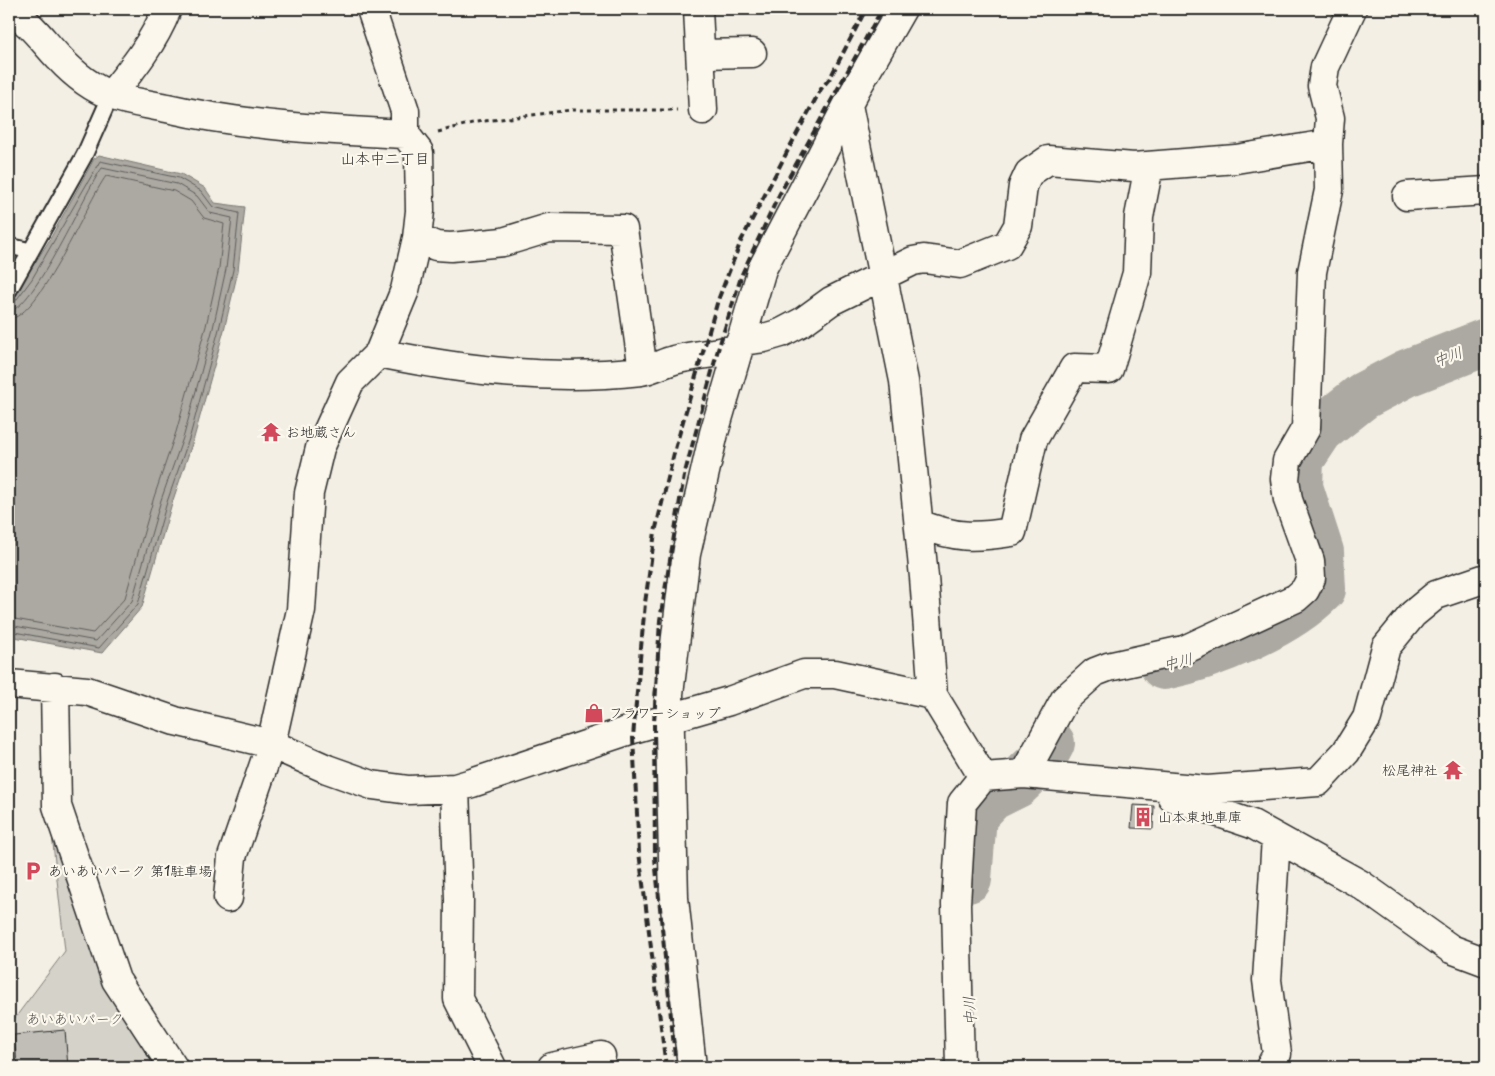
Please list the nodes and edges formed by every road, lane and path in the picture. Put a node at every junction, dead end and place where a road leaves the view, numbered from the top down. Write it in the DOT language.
graph roads {
  1 [pos="168,9"];
  2 [pos="371,9"];
  3 [pos="698,9"];
  4 [pos="902,9"];
  5 [pos="1352,9"];
  6 [pos="9,12"];
  7 [pos="752,53"];
  8 [pos="701,54"];
  9 [pos="111,95"];
  10 [pos="848,104"];
  11 [pos="703,110"];
  12 [pos="405,134"];
  13 [pos="1328,144"];
  14 [pos="1150,166"];
  15 [pos="1486,191"];
  16 [pos="1407,196"];
  17 [pos="418,238"];
  18 [pos="9,246"];
  19 [pos="31,251"];
  20 [pos="884,276"];
  21 [pos="9,290"];
  22 [pos="739,345"];
  23 [pos="379,353"];
  24 [pos="644,370"];
  25 [pos="919,524"];
  26 [pos="1486,578"];
  27 [pos="9,684"];
  28 [pos="55,687"];
  29 [pos="933,695"];
  30 [pos="670,718"];
  31 [pos="271,744"];
  32 [pos="1024,774"];
  33 [pos="983,777"];
  34 [pos="1132,784"];
  35 [pos="455,788"];
  36 [pos="1276,838"];
  37 [pos="228,898"];
  38 [pos="1486,962"];
  39 [pos="601,1056"];
  40 [pos="173,1067"];
  41 [pos="492,1067"];
  42 [pos="552,1067"];
  43 [pos="692,1067"];
  44 [pos="960,1067"];
  45 [pos="1270,1067"];
  1 -- 9 [label="street"];
  2 -- 12 [label="street"];
  3 -- 8 [label="street"];
  4 -- 10 [label="street"];
  5 -- 13 [label="street"];
  6 -- 9 [label="street"];
  7 -- 8 [label="street"];
  8 -- 11 [label="street"];
  9 -- 12 [label="street"];
  9 -- 19 [label="lane"];
  10 -- 20 [label="street"];
  10 -- 22 [label="street"];
  11 -- 12 [label="path"];
  12 -- 17 [label="street"];
  13 -- 14 [label="street"];
  13 -- 32 [label="street"];
  14 -- 20 [label="street"];
  14 -- 25 [label="street"];
  15 -- 16 [label="street"];
  17 -- 23 [label="street"];
  17 -- 24 [label="street"];
  18 -- 19 [label="lane"];
  19 -- 21 [label="lane"];
  20 -- 22 [label="street"];
  20 -- 25 [label="street"];
  22 -- 24 [label="street"];
  22 -- 30 [label="street"];
  23 -- 24 [label="street"];
  23 -- 31 [label="street"];
  25 -- 29 [label="street"];
  26 -- 34 [label="street"];
  27 -- 28 [label="street"];
  28 -- 31 [label="street"];
  28 -- 40 [label="street"];
  29 -- 30 [label="street"];
  29 -- 33 [label="street"];
  30 -- 35 [label="street"];
  30 -- 43 [label="street"];
  31 -- 35 [label="street"];
  31 -- 37 [label="street"];
  32 -- 33 [label="street"];
  32 -- 34 [label="street"];
  33 -- 44 [label="street"];
  34 -- 36 [label="street"];
  35 -- 41 [label="street"];
  36 -- 38 [label="street"];
  36 -- 45 [label="street"];
  39 -- 42 [label="street"];
}
